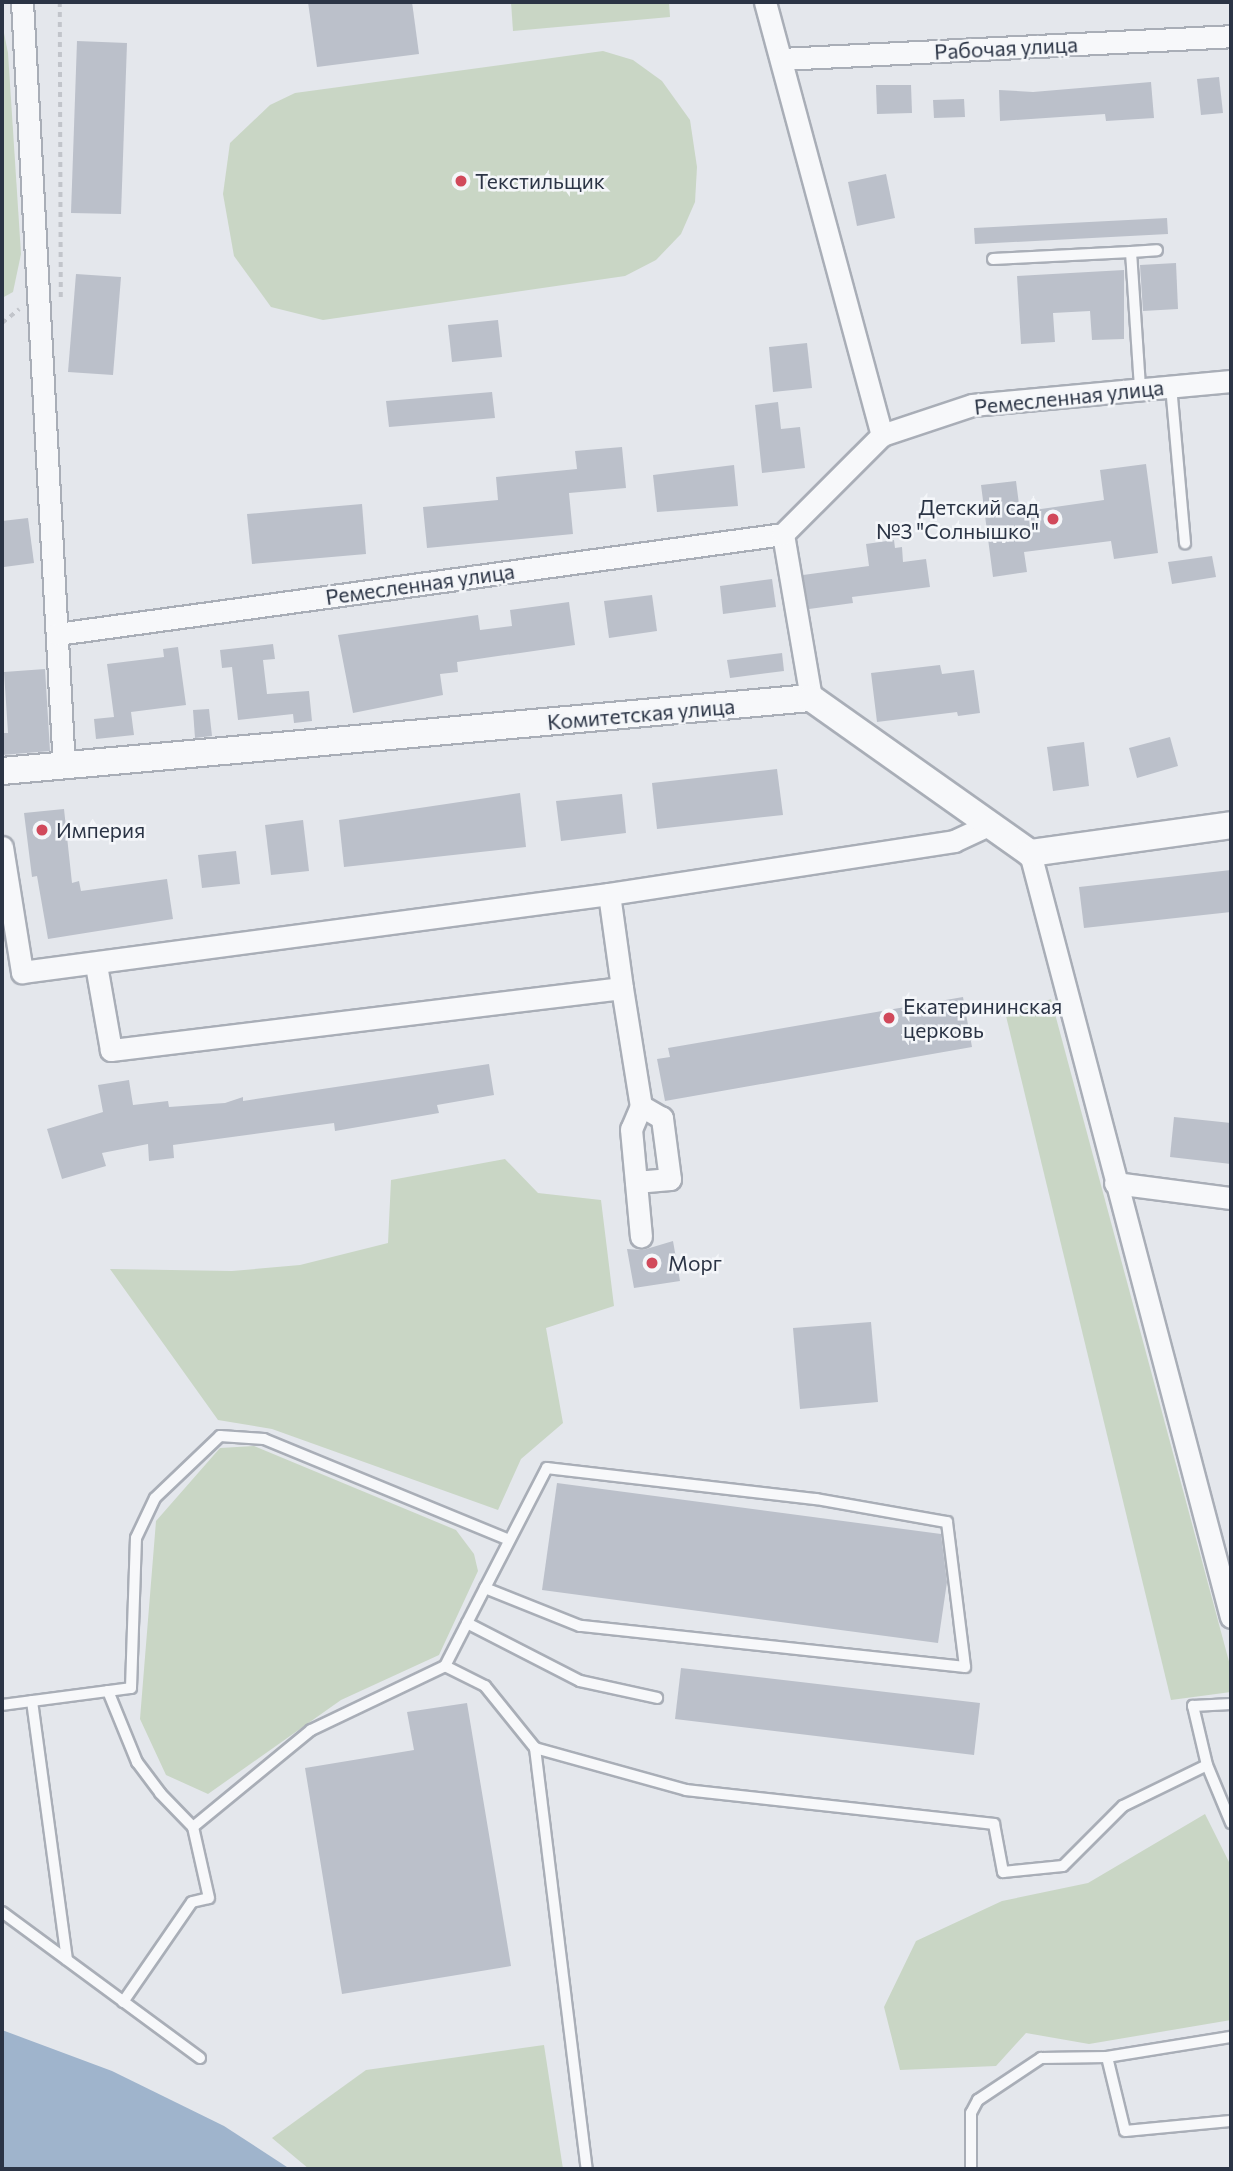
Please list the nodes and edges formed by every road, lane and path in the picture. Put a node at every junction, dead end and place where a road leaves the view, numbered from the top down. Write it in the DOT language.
graph roads {
  1 [pos="22,2"];
  2 [pos="60,2"];
  3 [pos="765,2"];
  4 [pos="1231,36"];
  5 [pos="780,60"];
  6 [pos="1157,250"];
  7 [pos="1131,252"];
  8 [pos="993,259"];
  9 [pos="60,313"];
  10 [pos="1231,381"];
  11 [pos="1171,386"];
  12 [pos="1140,390"];
  13 [pos="883,435"];
  14 [pos="783,534"];
  15 [pos="1185,543"];
  16 [pos="57,634"];
  17 [pos="811,698"];
  18 [pos="64,767"];
  19 [pos="2,771"];
  20 [pos="1231,825"];
  21 [pos="986,826"];
  22 [pos="2,847"];
  23 [pos="1030,853"];
  24 [pos="610,894"];
  25 [pos="96,965"];
  26 [pos="622,988"];
  27 [pos="641,1106"];
  28 [pos="636,1182"];
  29 [pos="1115,1183"];
  30 [pos="1231,1198"];
  31 [pos="641,1237"];
  32 [pos="509,1540"];
  33 [pos="485,1588"];
  34 [pos="1231,1617"];
  35 [pos="467,1623"];
  36 [pos="445,1666"];
  37 [pos="108,1691"];
  38 [pos="657,1698"];
  39 [pos="32,1701"];
  40 [pos="1231,1704"];
  41 [pos="2,1705"];
  42 [pos="535,1748"];
  43 [pos="1207,1765"];
  44 [pos="1231,1823"];
  45 [pos="193,1827"];
  46 [pos="2,1912"];
  47 [pos="67,1960"];
  48 [pos="123,2001"];
  49 [pos="1231,2037"];
  50 [pos="1107,2057"];
  51 [pos="200,2058"];
  52 [pos="1231,2121"];
  53 [pos="587,2169"];
  54 [pos="971,2169"];
  1 -- 16 [label="street"];
  2 -- 9 [label="path"];
  3 -- 5 [label="street"];
  4 -- 5 [label="street, Рабочая улица"];
  5 -- 13 [label="street"];
  6 -- 7 [label="lane"];
  7 -- 8 [label="lane"];
  7 -- 12 [label="lane"];
  10 -- 11 [label="street, Ремесленная улица"];
  11 -- 12 [label="street, Ремесленная улица"];
  11 -- 15 [label="lane"];
  12 -- 13 [label="street, Ремесленная улица"];
  13 -- 14 [label="street, Ремесленная улица"];
  14 -- 16 [label="street, Ремесленная улица"];
  14 -- 17 [label="street"];
  16 -- 18 [label="street"];
  17 -- 18 [label="street, Комитетская улица"];
  17 -- 21 [label="street"];
  18 -- 19 [label="street, Комитетская улица"];
  20 -- 23 [label="street"];
  21 -- 23 [label="street"];
  21 -- 24 [label="street"];
  22 -- 25 [label="street"];
  23 -- 29 [label="street"];
  24 -- 25 [label="street"];
  24 -- 26 [label="street"];
  25 -- 26 [label="street"];
  26 -- 27 [label="street"];
  27 -- 28 [label="street"];
  27 -- 28 [label="street"];
  28 -- 31 [label="street"];
  29 -- 30 [label="street"];
  29 -- 34 [label="street"];
  32 -- 33 [label="lane"];
  32 -- 33 [label="lane"];
  32 -- 37 [label="lane"];
  33 -- 35 [label="lane"];
  35 -- 36 [label="lane"];
  35 -- 38 [label="lane"];
  36 -- 42 [label="lane"];
  36 -- 45 [label="lane"];
  37 -- 39 [label="lane"];
  37 -- 45 [label="lane"];
  39 -- 41 [label="lane"];
  39 -- 47 [label="lane"];
  40 -- 43 [label="lane"];
  42 -- 43 [label="lane"];
  42 -- 53 [label="lane"];
  43 -- 44 [label="lane"];
  45 -- 48 [label="lane"];
  46 -- 47 [label="lane"];
  47 -- 48 [label="lane"];
  48 -- 51 [label="lane"];
  49 -- 50 [label="lane"];
  50 -- 52 [label="lane"];
  50 -- 54 [label="lane"];
}
